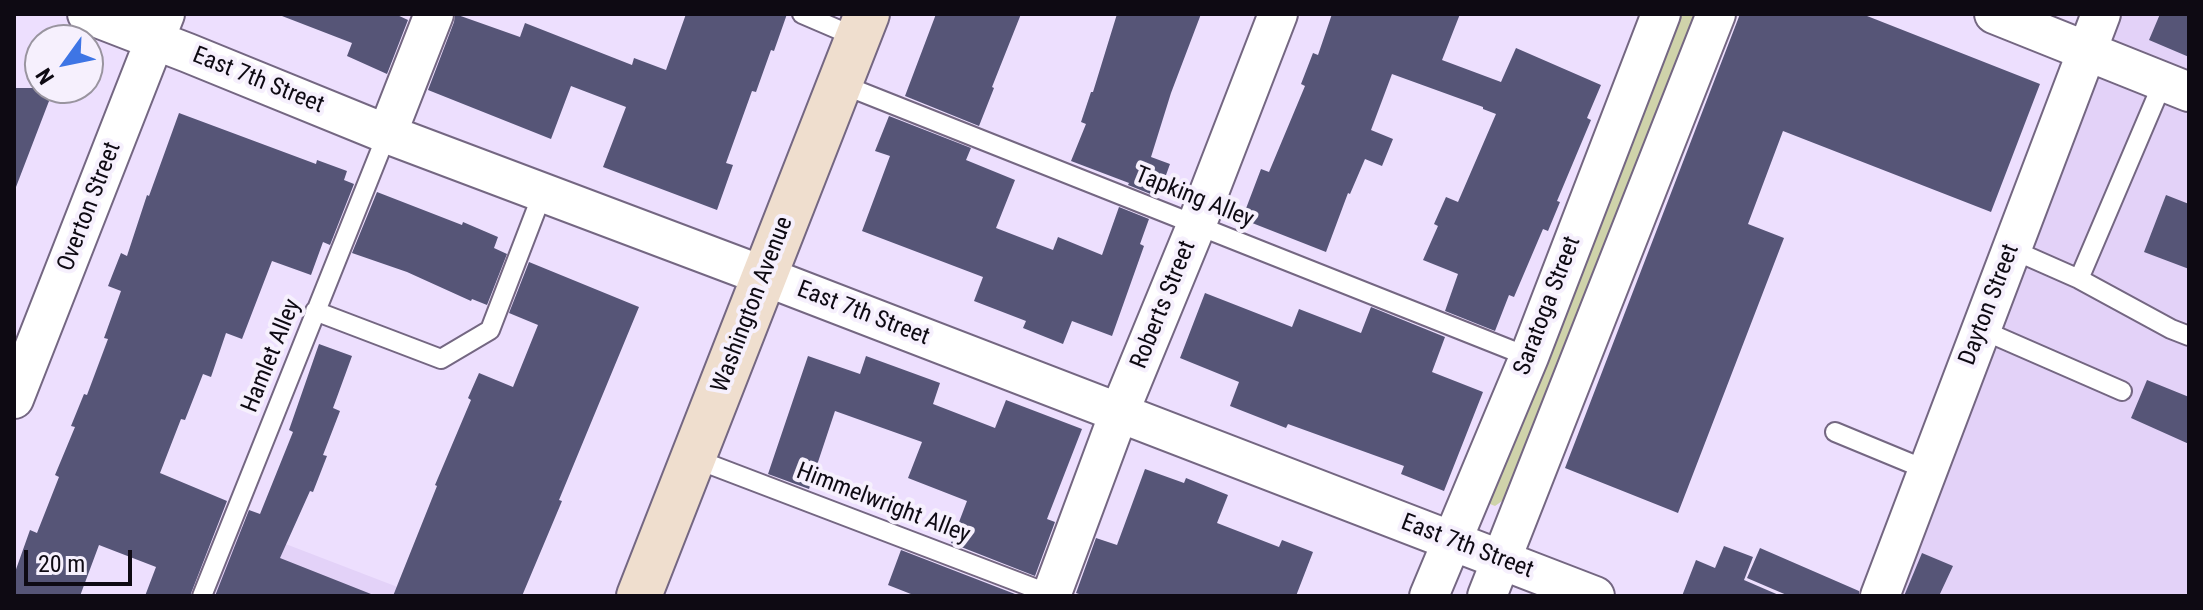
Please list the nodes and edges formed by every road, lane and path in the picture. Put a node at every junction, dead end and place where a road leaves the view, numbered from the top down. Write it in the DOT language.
graph roads {
  1 [pos="87,14"];
  2 [pos="434,14"];
  3 [pos="802,14"];
  4 [pos="1278,14"];
  5 [pos="1661,14"];
  6 [pos="1716,14"];
  7 [pos="1994,14"];
  8 [pos="2101,14"];
  9 [pos="863,26"];
  10 [pos="160,27"];
  11 [pos="2086,52"];
  12 [pos="841,84"];
  13 [pos="2176,87"];
  14 [pos="387,134"];
  15 [pos="543,192"];
  16 [pos="1196,226"];
  17 [pos="2011,249"];
  18 [pos="764,276"];
  19 [pos="2079,279"];
  20 [pos="315,311"];
  21 [pos="1980,329"];
  22 [pos="2189,336"];
  23 [pos="1529,357"];
  24 [pos="2122,391"];
  25 [pos="14,399"];
  26 [pos="1119,413"];
  27 [pos="1835,432"];
  28 [pos="693,458"];
  29 [pos="1927,470"];
  30 [pos="1452,542"];
  31 [pos="1501,559"];
  32 [pos="202,596"];
  33 [pos="639,596"];
  34 [pos="1052,596"];
  35 [pos="1429,596"];
  36 [pos="1487,596"];
  37 [pos="1595,596"];
  38 [pos="1880,596"];
  1 -- 10 [label="street, East 7th Street"];
  2 -- 14 [label="street"];
  3 -- 9 [label="lane"];
  4 -- 16 [label="street, Roberts Street"];
  5 -- 23 [label="street, Saratoga Street"];
  6 -- 31 [label="street, Saratoga Street"];
  7 -- 11 [label="street"];
  8 -- 11 [label="street, Dayton Street"];
  9 -- 12 [label="street, Washington Avenue"];
  10 -- 14 [label="street, East 7th Street"];
  10 -- 25 [label="street, Overton Street"];
  11 -- 13 [label="street"];
  11 -- 17 [label="street, Dayton Street"];
  12 -- 16 [label="lane, Tapking Alley"];
  12 -- 18 [label="street, Washington Avenue"];
  13 -- 19 [label="lane"];
  14 -- 15 [label="street, East 7th Street"];
  14 -- 20 [label="lane, Hamlet Alley"];
  15 -- 18 [label="street, East 7th Street"];
  15 -- 20 [label="lane"];
  16 -- 23 [label="lane, Tapking Alley"];
  16 -- 26 [label="street, Roberts Street"];
  17 -- 19 [label="lane"];
  17 -- 21 [label="street, Dayton Street"];
  18 -- 26 [label="street, East 7th Street"];
  18 -- 28 [label="street, Washington Avenue"];
  19 -- 22 [label="lane"];
  20 -- 32 [label="lane, Hamlet Alley"];
  21 -- 24 [label="lane"];
  21 -- 29 [label="street, Dayton Street"];
  23 -- 30 [label="street, Saratoga Street"];
  26 -- 30 [label="street, East 7th Street"];
  26 -- 34 [label="street, Roberts Street"];
  27 -- 29 [label="lane"];
  28 -- 33 [label="street, Washington Avenue"];
  28 -- 34 [label="lane, Himmelwright Alley"];
  29 -- 38 [label="street, Dayton Street"];
  30 -- 31 [label="street, East 7th Street"];
  30 -- 35 [label="street, Saratoga Street"];
  31 -- 36 [label="street, Saratoga Street"];
  31 -- 37 [label="street, East 7th Street"];
}
